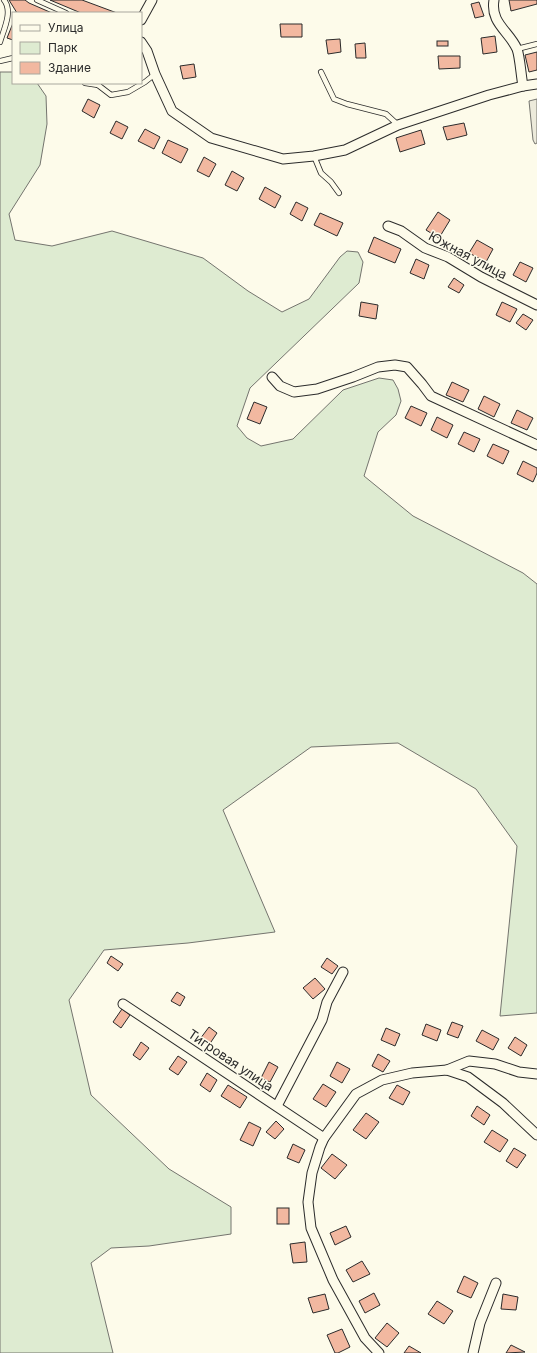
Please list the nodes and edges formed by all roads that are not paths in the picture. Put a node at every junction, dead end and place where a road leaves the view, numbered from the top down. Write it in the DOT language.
graph roads {
  1 [pos="4,0"];
  2 [pos="37,0"];
  3 [pos="152,0"];
  4 [pos="494,0"];
  5 [pos="64,12"];
  6 [pos="10,15"];
  7 [pos="142,18"];
  8 [pos="0,42"];
  9 [pos="142,43"];
  10 [pos="537,44"];
  11 [pos="517,49"];
  12 [pos="12,58"];
  13 [pos="0,61"];
  14 [pos="321,72"];
  15 [pos="155,74"];
  16 [pos="142,83"];
  17 [pos="98,84"];
  18 [pos="141,84"];
  19 [pos="537,84"];
  20 [pos="523,86"];
  21 [pos="398,124"];
  22 [pos="314,156"];
  23 [pos="339,193"];
  24 [pos="388,226"];
  25 [pos="537,305"];
  26 [pos="272,377"];
  27 [pos="537,445"];
  28 [pos="343,972"];
  29 [pos="123,1004"];
  30 [pos="447,1070"];
  31 [pos="537,1074"];
  32 [pos="277,1106"];
  33 [pos="537,1135"];
  34 [pos="324,1138"];
  35 [pos="496,1283"];
  36 [pos="379,1353"];
  37 [pos="473,1353"];
  1 -- 6 [label="lane"];
  2 -- 5 [label="lane"];
  3 -- 7 [label="street"];
  4 -- 11 [label="street"];
  6 -- 8 [label="lane"];
  9 -- 15 [label="street"];
  10 -- 11 [label="lane"];
  11 -- 20 [label="street"];
  12 -- 13 [label="lane"];
  14 -- 21 [label="lane"];
  15 -- 16 [label="lane"];
  15 -- 22 [label="street"];
  17 -- 18 [label="lane"];
  19 -- 20 [label="street"];
  20 -- 21 [label="street"];
  21 -- 22 [label="street"];
  22 -- 23 [label="lane"];
  24 -- 25 [label="street, Южная улица"];
  26 -- 27 [label="street"];
  28 -- 32 [label="street"];
  29 -- 32 [label="street, Тигровая улица"];
  30 -- 31 [label="street"];
  30 -- 33 [label="street"];
  30 -- 34 [label="street"];
  32 -- 34 [label="street, Тигровая улица"];
  34 -- 36 [label="street"];
  35 -- 37 [label="street"];
}
